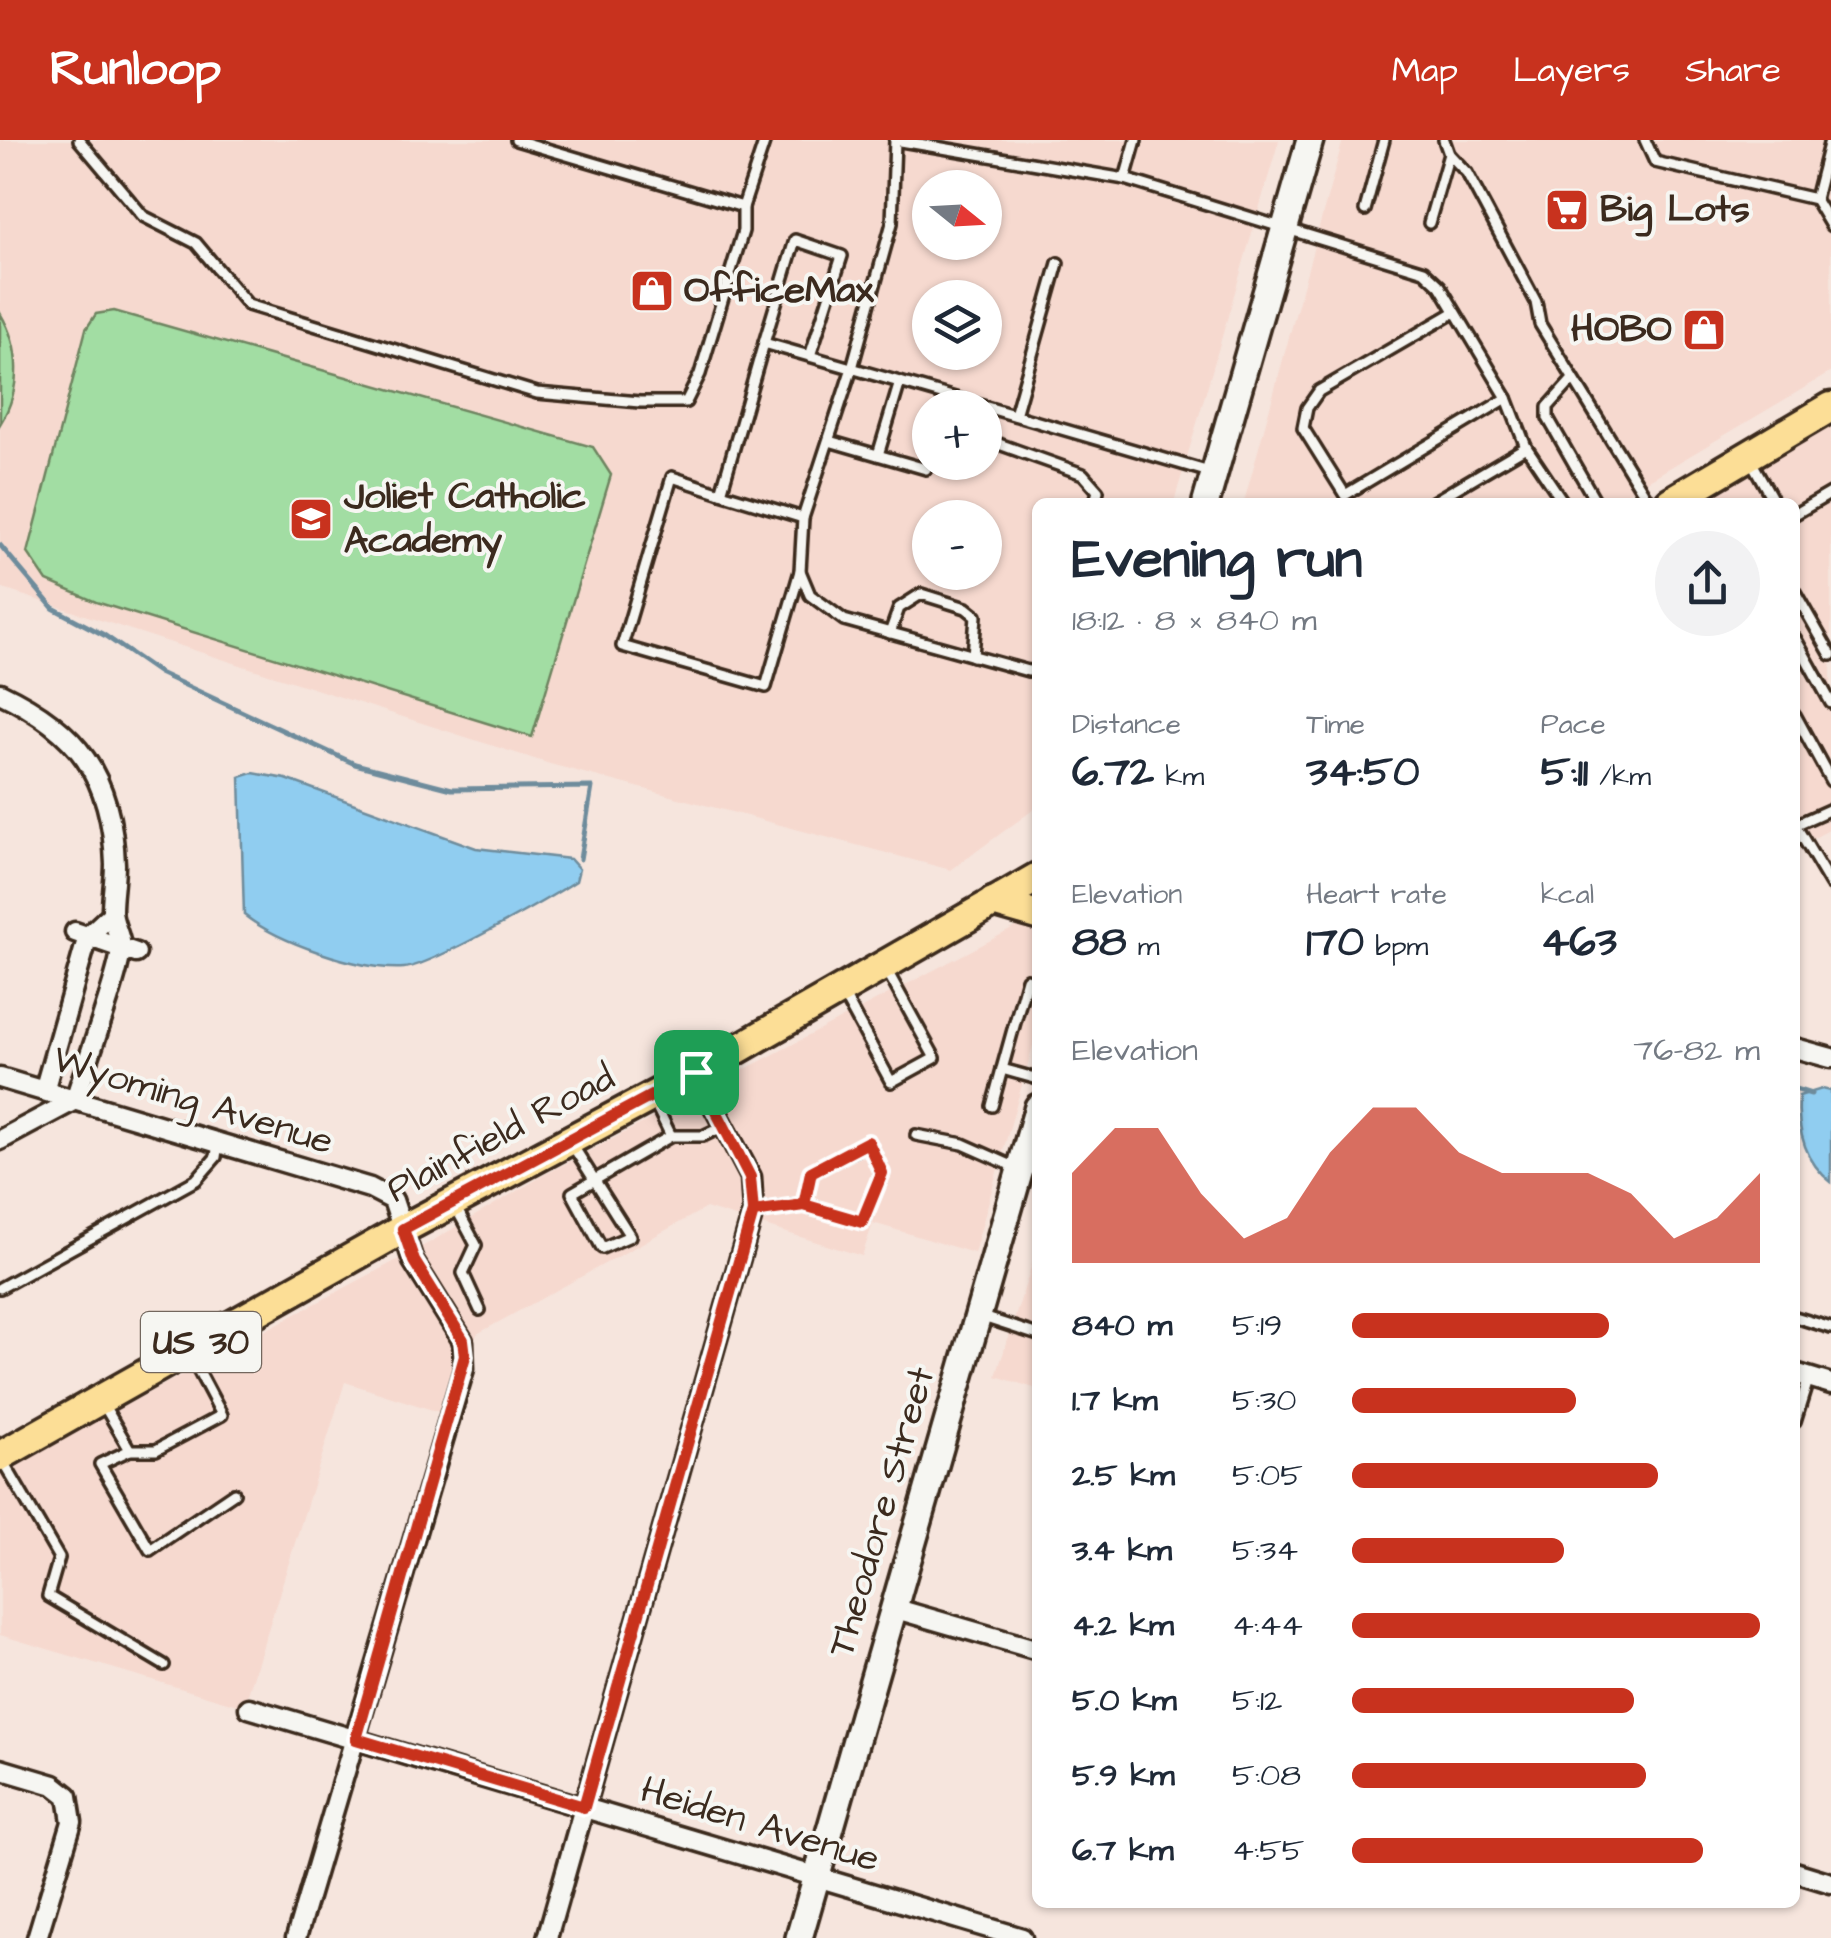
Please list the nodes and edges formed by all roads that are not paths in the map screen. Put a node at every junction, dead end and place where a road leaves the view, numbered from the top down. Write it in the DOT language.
graph roads {
  1 [pos="79,140"];
  2 [pos="765,140"];
  3 [pos="895,140"];
  4 [pos="1136,140"];
  5 [pos="1310,140"];
  6 [pos="1384,140"];
  7 [pos="1444,140"];
  8 [pos="1645,140"];
  9 [pos="1830,140"];
  10 [pos="523,141"];
  11 [pos="1449,154"];
  12 [pos="1125,178"];
  13 [pos="1816,199"];
  14 [pos="743,207"];
  15 [pos="1365,210"];
  16 [pos="1430,224"];
  17 [pos="1831,226"];
  18 [pos="1285,228"];
  19 [pos="1058,263"];
  20 [pos="1455,312"];
  21 [pos="764,343"];
  22 [pos="810,356"];
  23 [pos="852,368"];
  24 [pos="1573,378"];
  25 [pos="900,382"];
  26 [pos="927,390"];
  27 [pos="1507,398"];
  28 [pos="1831,407"];
  29 [pos="1002,413"];
  30 [pos="1015,416"];
  31 [pos="828,442"];
  32 [pos="1002,445"];
  33 [pos="1526,447"];
  34 [pos="878,456"];
  35 [pos="1748,456"];
  36 [pos="912,465"];
  37 [pos="1214,473"];
  38 [pos="721,492"];
  39 [pos="1831,493"];
  40 [pos="1096,498"];
  41 [pos="1207,498"];
  42 [pos="1344,498"];
  43 [pos="1347,498"];
  44 [pos="1440,498"];
  45 [pos="1560,498"];
  46 [pos="1594,498"];
  47 [pos="1647,498"];
  48 [pos="1680,498"];
  49 [pos="1772,498"];
  50 [pos="1800,511"];
  51 [pos="803,518"];
  52 [pos="800,571"];
  53 [pos="1800,601"];
  54 [pos="890,632"];
  55 [pos="1800,647"];
  56 [pos="1831,655"];
  57 [pos="973,656"];
  58 [pos="1032,671"];
  59 [pos="0,693"];
  60 [pos="1831,703"];
  61 [pos="1800,724"];
  62 [pos="1831,781"];
  63 [pos="1831,809"];
  64 [pos="1800,824"];
  65 [pos="1800,833"];
  66 [pos="1032,880"];
  67 [pos="1831,886"];
  68 [pos="992,902"];
  69 [pos="1032,913"];
  70 [pos="112,914"];
  71 [pos="82,934"];
  72 [pos="129,951"];
  73 [pos="884,964"];
  74 [pos="1026,979"];
  75 [pos="841,989"];
  76 [pos="1800,1049"];
  77 [pos="1831,1058"];
  78 [pos="1002,1069"];
  79 [pos="696,1072"];
  80 [pos="1032,1077"];
  81 [pos="0,1078"];
  82 [pos="44,1091"];
  83 [pos="652,1096"];
  84 [pos="74,1100"];
  85 [pos="992,1106"];
  86 [pos="724,1126"];
  87 [pos="1032,1127"];
  88 [pos="916,1135"];
  89 [pos="671,1136"];
  90 [pos="0,1140"];
  91 [pos="569,1140"];
  92 [pos="218,1143"];
  93 [pos="1020,1169"];
  94 [pos="594,1179"];
  95 [pos="453,1202"];
  96 [pos="804,1205"];
  97 [pos="753,1212"];
  98 [pos="403,1229"];
  99 [pos="0,1288"];
  100 [pos="480,1310"];
  101 [pos="978,1315"];
  102 [pos="1800,1319"];
  103 [pos="1831,1328"];
  104 [pos="1032,1331"];
  105 [pos="188,1350"];
  106 [pos="1802,1375"];
  107 [pos="1831,1384"];
  108 [pos="100,1399"];
  109 [pos="130,1450"];
  110 [pos="0,1456"];
  111 [pos="234,1494"];
  112 [pos="894,1608"];
  113 [pos="1032,1648"];
  114 [pos="164,1666"];
  115 [pos="250,1708"];
  116 [pos="356,1739"];
  117 [pos="0,1769"];
  118 [pos="584,1807"];
  119 [pos="1800,1874"];
  120 [pos="817,1876"];
  121 [pos="1831,1883"];
  122 [pos="37,1938"];
  123 [pos="296,1938"];
  124 [pos="548,1938"];
  125 [pos="799,1938"];
  126 [pos="1022,1938"];
  1 -- 14 [label="lane"];
  2 -- 14 [label="lane"];
  3 -- 12 [label="lane"];
  3 -- 23 [label="lane"];
  4 -- 12 [label="lane"];
  5 -- 18 [label="main road"];
  6 -- 15 [label="lane"];
  7 -- 11 [label="lane"];
  8 -- 13 [label="lane"];
  9 -- 13 [label="lane"];
  10 -- 14 [label="lane"];
  11 -- 16 [label="lane"];
  11 -- 24 [label="lane"];
  12 -- 18 [label="lane"];
  13 -- 17 [label="lane"];
  18 -- 20 [label="lane"];
  18 -- 37 [label="main road"];
  19 -- 30 [label="lane"];
  20 -- 27 [label="lane"];
  20 -- 42 [label="lane"];
  21 -- 22 [label="lane"];
  21 -- 22 [label="lane"];
  21 -- 38 [label="lane"];
  22 -- 23 [label="lane"];
  23 -- 25 [label="lane"];
  23 -- 31 [label="lane"];
  24 -- 46 [label="lane"];
  24 -- 47 [label="lane"];
  25 -- 26 [label="lane"];
  25 -- 34 [label="lane"];
  27 -- 33 [label="lane"];
  27 -- 43 [label="lane"];
  28 -- 35 [label="main road"];
  29 -- 30 [label="lane"];
  30 -- 37 [label="lane"];
  31 -- 34 [label="lane"];
  31 -- 51 [label="lane"];
  32 -- 40 [label="lane"];
  33 -- 44 [label="lane"];
  33 -- 45 [label="lane"];
  34 -- 36 [label="lane"];
  35 -- 48 [label="main road"];
  35 -- 49 [label="lane"];
  37 -- 41 [label="main road"];
  38 -- 51 [label="lane"];
  38 -- 52 [label="lane"];
  39 -- 50 [label="lane"];
  51 -- 52 [label="lane"];
  52 -- 54 [label="lane"];
  53 -- 56 [label="lane"];
  54 -- 57 [label="lane"];
  54 -- 57 [label="lane"];
  55 -- 60 [label="lane"];
  57 -- 58 [label="lane"];
  59 -- 70 [label="street"];
  61 -- 62 [label="lane"];
  63 -- 64 [label="lane"];
  65 -- 67 [label="lane"];
  66 -- 68 [label="main road, Plainfield Road / US 30"];
  68 -- 69 [label="main road"];
  68 -- 73 [label="main road, Plainfield Road / US 30"];
  70 -- 71 [label="street"];
  70 -- 72 [label="street"];
  71 -- 72 [label="street"];
  71 -- 82 [label="street"];
  72 -- 84 [label="street"];
  73 -- 75 [label="main road, Plainfield Road / US 30"];
  73 -- 75 [label="lane"];
  74 -- 78 [label="lane"];
  75 -- 79 [label="main road, Plainfield Road / US 30"];
  76 -- 77 [label="street"];
  78 -- 80 [label="lane"];
  78 -- 85 [label="lane"];
  79 -- 83 [label="main road, Plainfield Road / US 30"];
  79 -- 86 [label="street"];
  81 -- 82 [label="street, Wyoming Avenue"];
  82 -- 84 [label="street, Wyoming Avenue"];
  83 -- 89 [label="lane"];
  83 -- 91 [label="main road, Plainfield Road / US 30"];
  84 -- 90 [label="street"];
  84 -- 92 [label="street, Wyoming Avenue"];
  86 -- 89 [label="lane"];
  86 -- 97 [label="street"];
  87 -- 93 [label="main road, Theodore Street"];
  88 -- 93 [label="lane"];
  89 -- 94 [label="lane"];
  91 -- 94 [label="lane"];
  91 -- 95 [label="main road, Plainfield Road / US 30"];
  92 -- 98 [label="street, Wyoming Avenue"];
  92 -- 99 [label="lane"];
  93 -- 101 [label="main road, Theodore Street"];
  94 -- 94 [label="lane"];
  95 -- 98 [label="main road, Plainfield Road / US 30"];
  95 -- 100 [label="lane"];
  96 -- 96 [label="lane"];
  96 -- 97 [label="lane"];
  97 -- 118 [label="street"];
  98 -- 105 [label="main road, Plainfield Road / US 30"];
  98 -- 116 [label="street, Wyoming Avenue"];
  101 -- 104 [label="lane"];
  101 -- 112 [label="main road, Theodore Street"];
  102 -- 103 [label="lane"];
  105 -- 108 [label="main road, Plainfield Road / US 30"];
  105 -- 109 [label="lane"];
  106 -- 107 [label="street"];
  108 -- 109 [label="lane"];
  108 -- 110 [label="main road, Plainfield Road / US 30"];
  109 -- 111 [label="lane"];
  110 -- 114 [label="lane"];
  112 -- 113 [label="street"];
  112 -- 120 [label="main road, Theodore Street"];
  115 -- 116 [label="street, Heiden Avenue"];
  116 -- 118 [label="street, Heiden Avenue"];
  116 -- 123 [label="street, Wyoming Avenue"];
  117 -- 122 [label="street"];
  118 -- 120 [label="street, Heiden Avenue"];
  118 -- 124 [label="street"];
  119 -- 121 [label="street"];
  120 -- 125 [label="main road, Theodore Street"];
  120 -- 126 [label="street, Heiden Avenue"];
}
